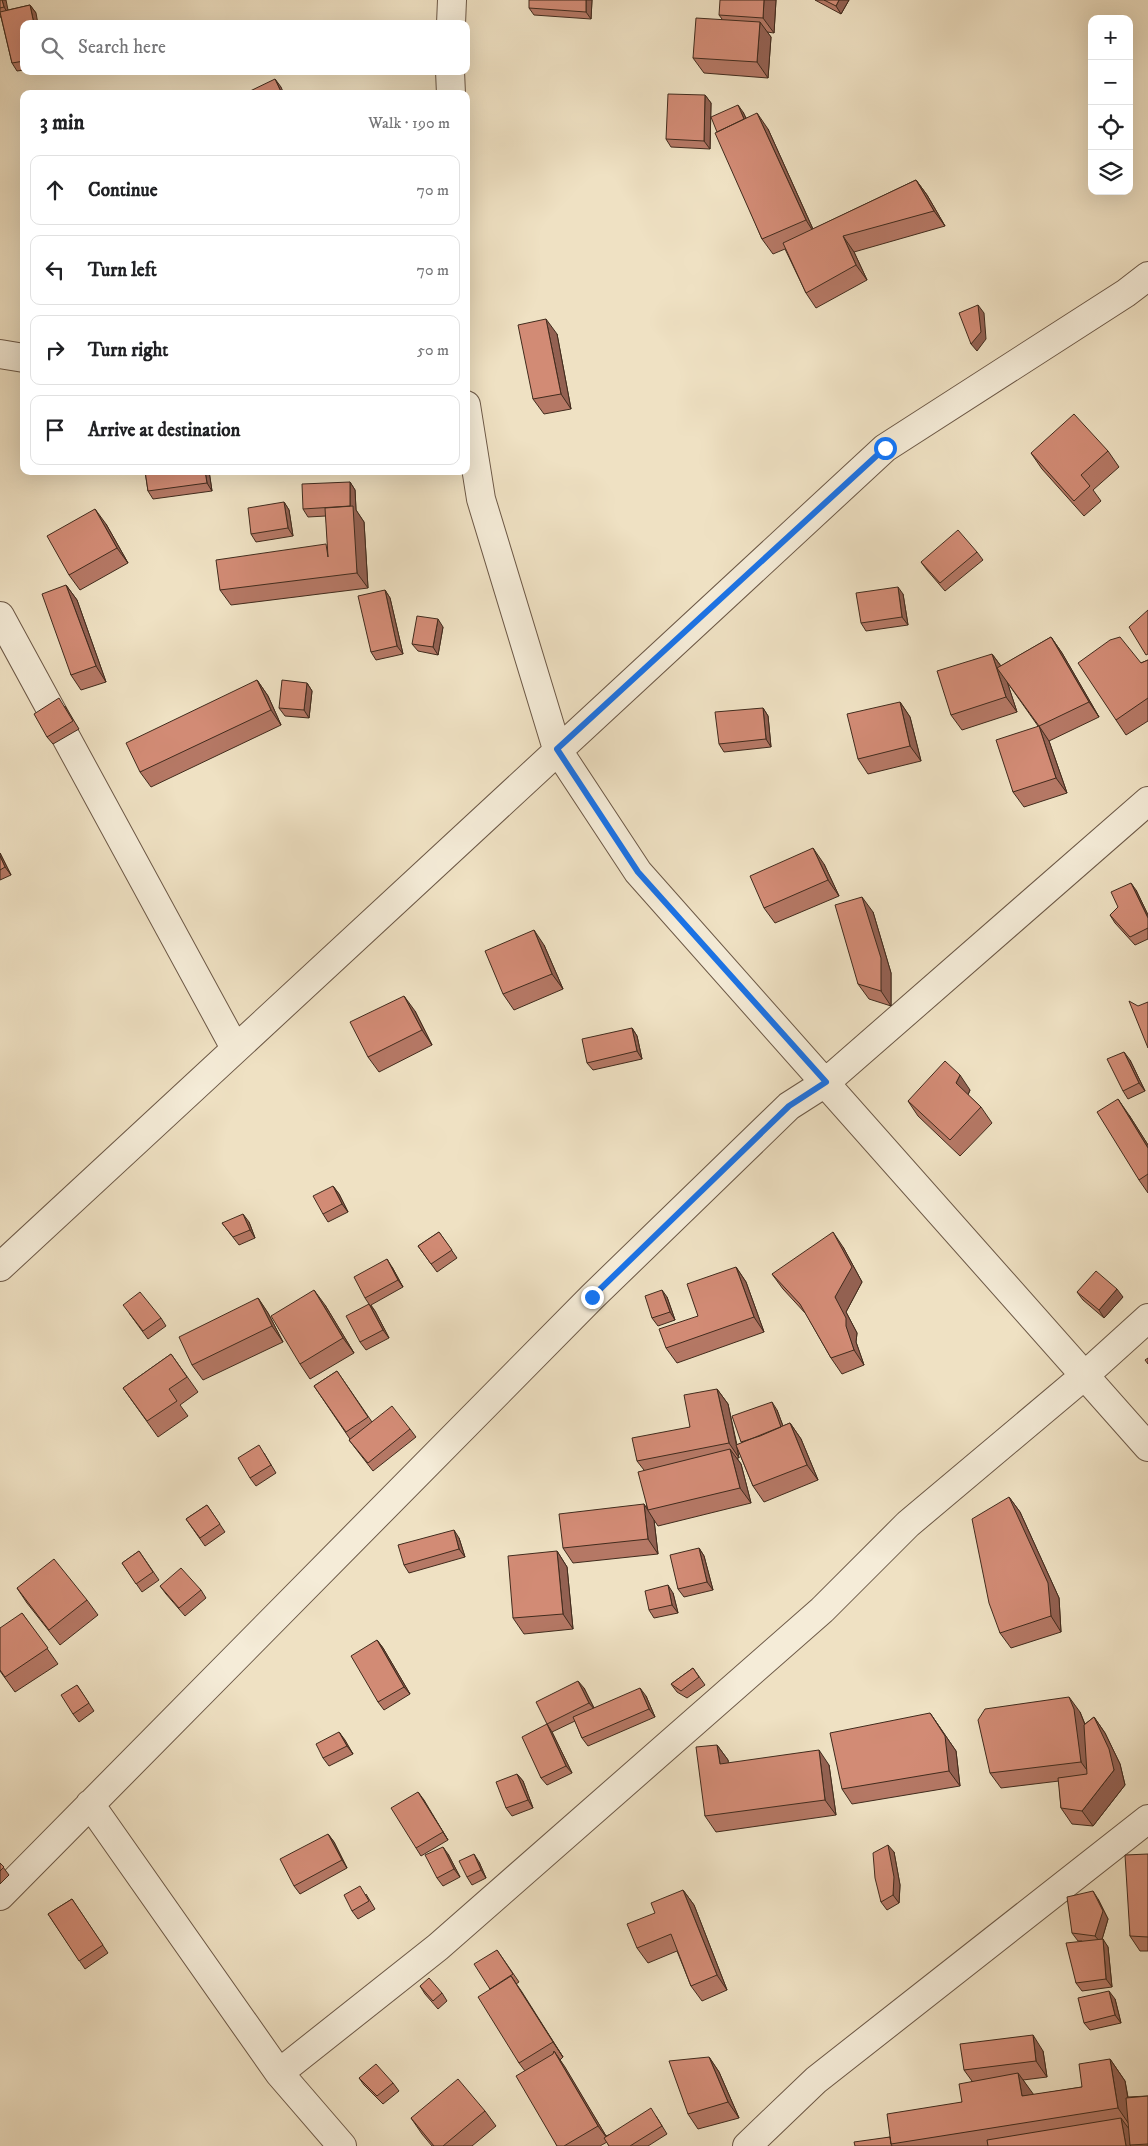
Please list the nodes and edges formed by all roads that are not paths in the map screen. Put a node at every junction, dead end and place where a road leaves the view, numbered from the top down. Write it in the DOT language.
graph roads {
  1 [pos="452,0"];
  2 [pos="451,20"];
  3 [pos="450,75"];
  4 [pos="451,90"];
  5 [pos="1148,276"];
  6 [pos="0,354"];
  7 [pos="20,357"];
  8 [pos="470,430"];
  9 [pos="0,616"];
  10 [pos="557,749"];
  11 [pos="1148,801"];
  12 [pos="235,1048"];
  13 [pos="826,1082"];
  14 [pos="0,1267"];
  15 [pos="1148,1318"];
  16 [pos="1084,1376"];
  17 [pos="1148,1447"];
  18 [pos="90,1804"];
  19 [pos="1148,1819"];
  20 [pos="0,1896"];
  21 [pos="279,2073"];
  22 [pos="342,2146"];
  23 [pos="747,2146"];
  1 -- 2 [label="street"];
  3 -- 4 [label="street"];
  5 -- 10 [label="street"];
  6 -- 7 [label="street"];
  8 -- 10 [label="street"];
  9 -- 12 [label="street"];
  10 -- 12 [label="street"];
  10 -- 13 [label="street"];
  11 -- 13 [label="street"];
  12 -- 14 [label="street"];
  13 -- 16 [label="street"];
  13 -- 18 [label="street"];
  15 -- 16 [label="street"];
  16 -- 17 [label="street"];
  16 -- 21 [label="street"];
  18 -- 20 [label="street"];
  18 -- 21 [label="street"];
  19 -- 23 [label="street"];
  21 -- 22 [label="street"];
}
